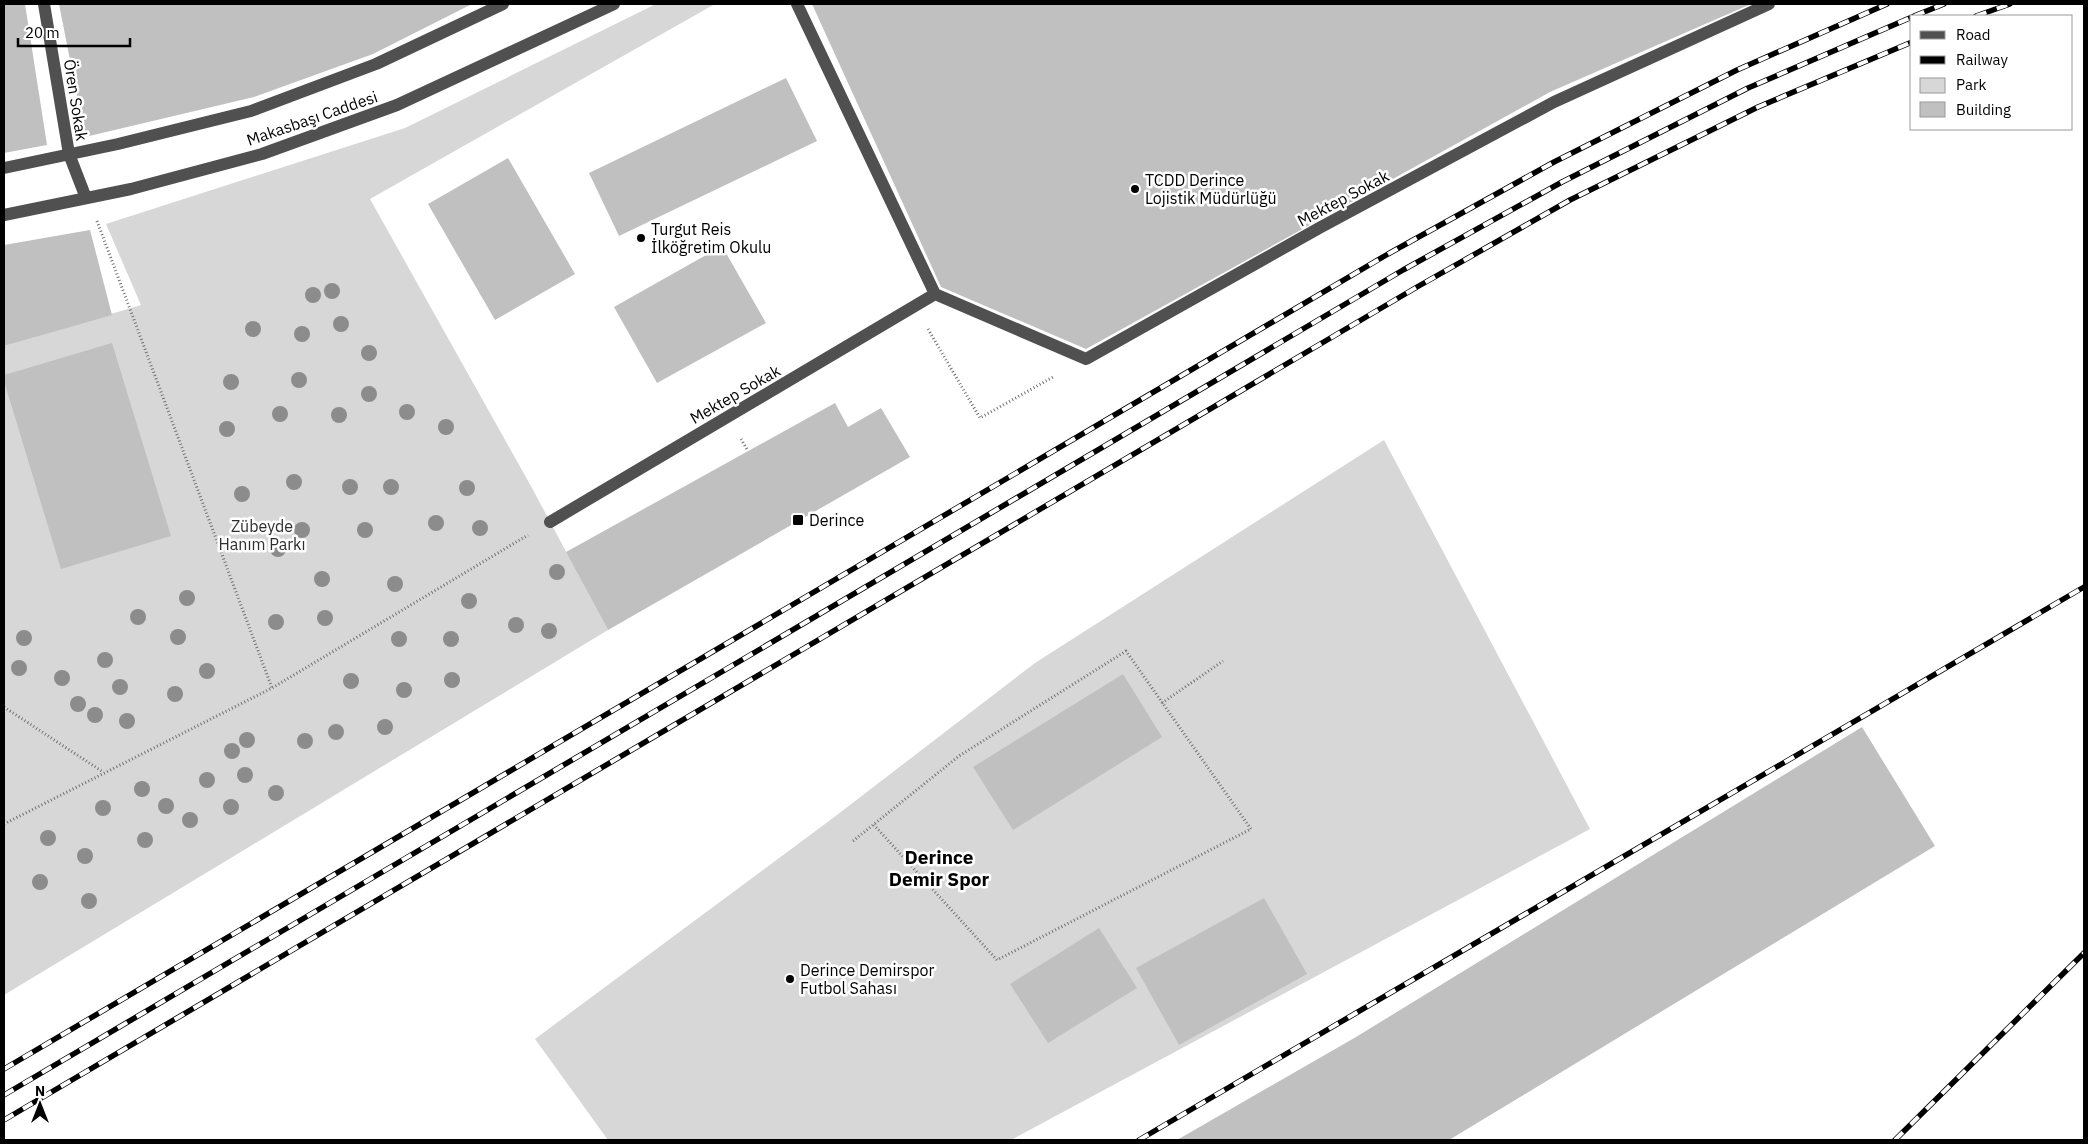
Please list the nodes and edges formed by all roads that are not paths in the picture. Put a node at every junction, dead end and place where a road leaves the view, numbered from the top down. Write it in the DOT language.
graph roads {
  1 [pos="44,4"];
  2 [pos="503,4"];
  3 [pos="614,4"];
  4 [pos="797,4"];
  5 [pos="1769,4"];
  6 [pos="69,154"];
  7 [pos="4,168"];
  8 [pos="86,198"];
  9 [pos="4,215"];
  10 [pos="935,294"];
  11 [pos="550,522"];
  1 -- 6 [label="street, Ören Sokak"];
  2 -- 6 [label="street, Makasbaşı Caddesi"];
  3 -- 8 [label="street, Makasbaşı Caddesi"];
  4 -- 10 [label="street"];
  5 -- 10 [label="street, Mektep Sokak"];
  6 -- 7 [label="street, Makasbaşı Caddesi"];
  6 -- 8 [label="street, Ören Sokak"];
  8 -- 9 [label="street, Makasbaşı Caddesi"];
  10 -- 11 [label="street, Mektep Sokak"];
}
